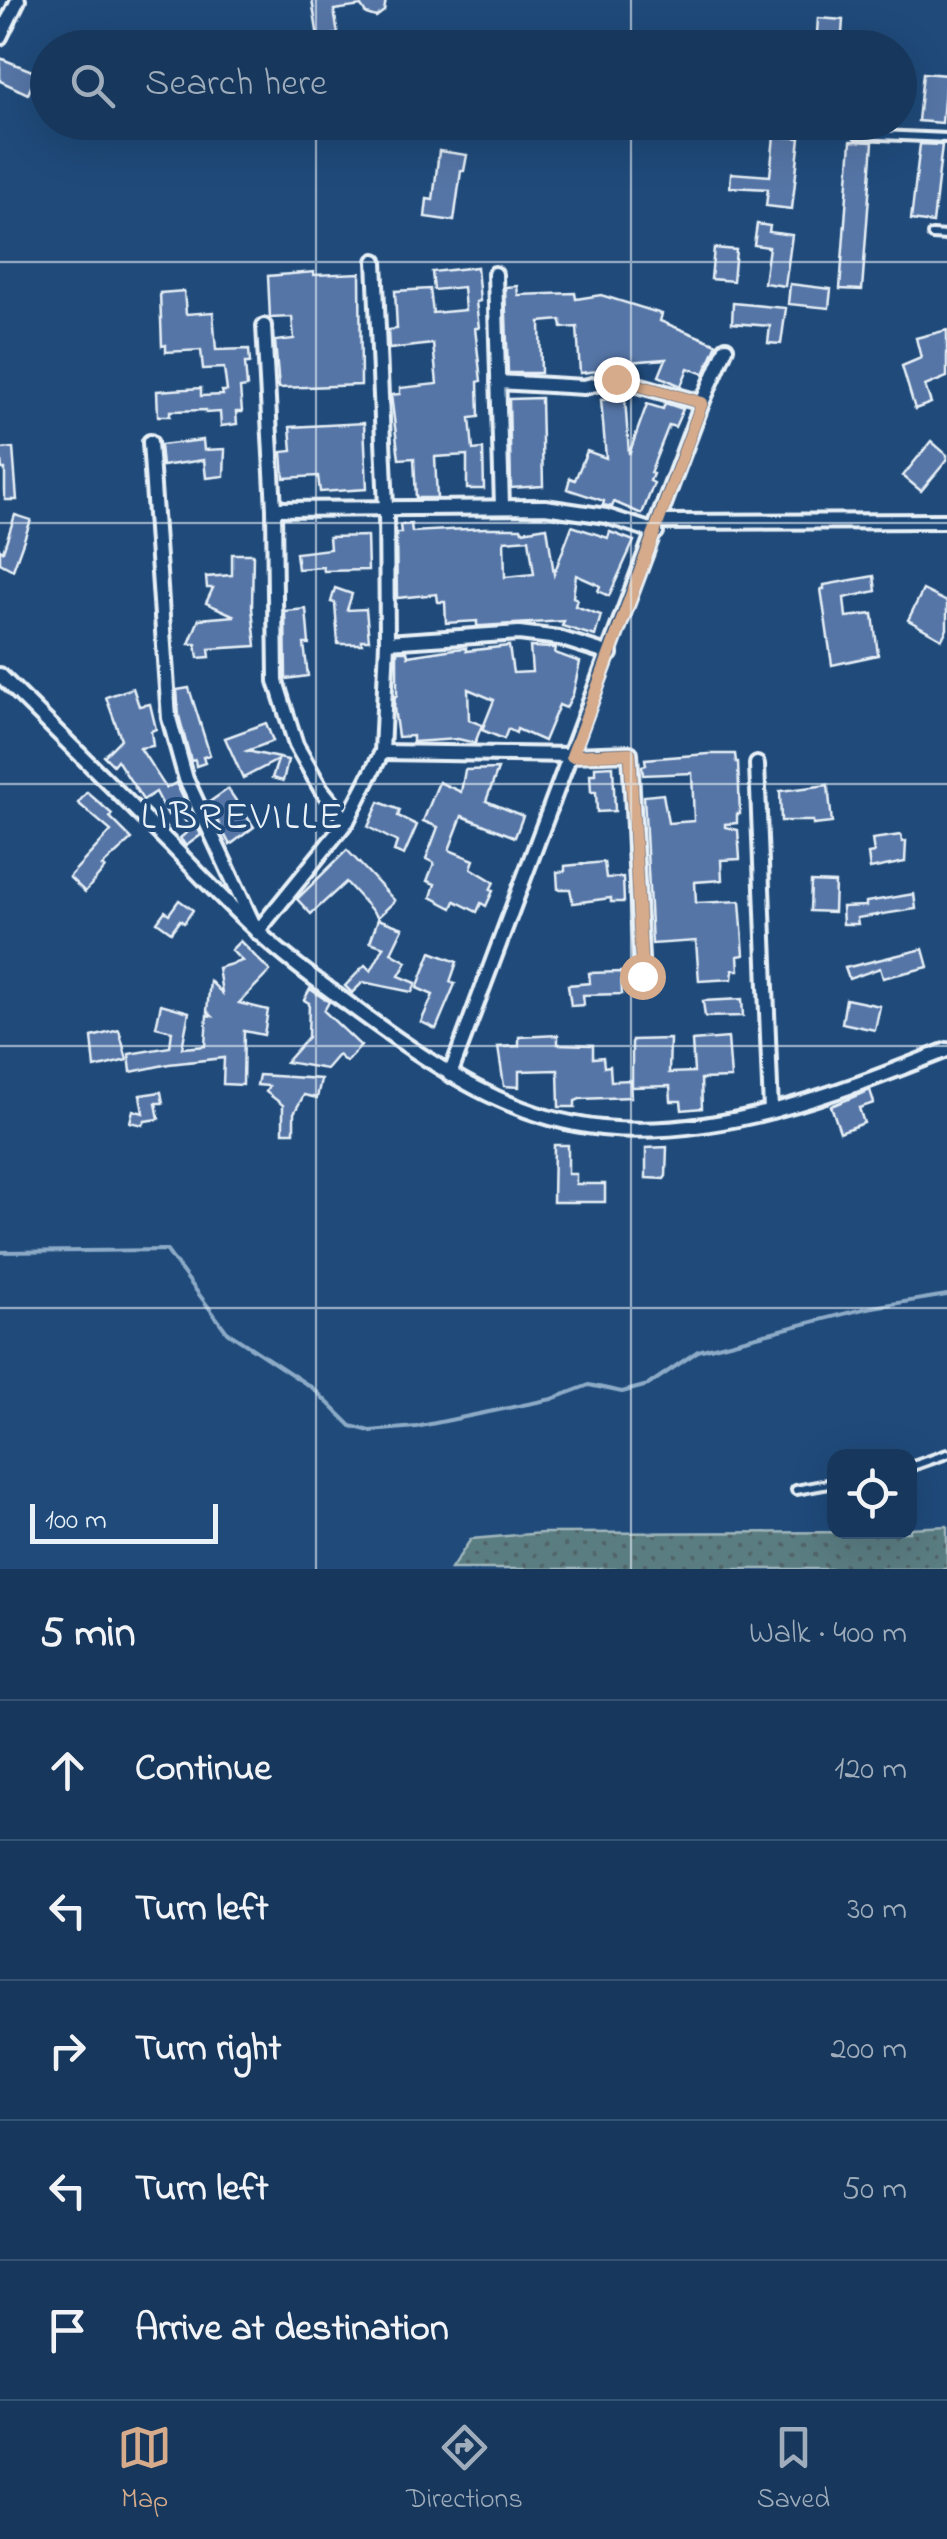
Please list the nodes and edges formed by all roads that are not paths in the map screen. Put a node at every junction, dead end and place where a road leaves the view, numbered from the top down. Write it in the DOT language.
graph roads {
  1 [pos="18,0"];
  2 [pos="0,37"];
  3 [pos="917,137"];
  4 [pos="947,138"];
  5 [pos="932,234"];
  6 [pos="947,236"];
  7 [pos="375,260"];
  8 [pos="496,274"];
  9 [pos="264,326"];
  10 [pos="726,348"];
  11 [pos="498,382"];
  12 [pos="702,403"];
  13 [pos="150,442"];
  14 [pos="502,506"];
  15 [pos="274,508"];
  16 [pos="386,508"];
  17 [pos="947,522"];
  18 [pos="658,527"];
  19 [pos="387,642"];
  20 [pos="610,654"];
  21 [pos="0,675"];
  22 [pos="382,752"];
  23 [pos="572,756"];
  24 [pos="756,764"];
  25 [pos="347,821"];
  26 [pos="257,932"];
  27 [pos="642,976"];
  28 [pos="947,1050"];
  29 [pos="450,1075"];
  30 [pos="771,1110"];
  31 [pos="947,1454"];
  32 [pos="917,1465"];
  33 [pos="827,1483"];
  34 [pos="796,1490"];
  1 -- 2 [label="street"];
  3 -- 4 [label="lane"];
  5 -- 6 [label="lane"];
  7 -- 16 [label="street"];
  8 -- 11 [label="street"];
  9 -- 15 [label="street"];
  10 -- 12 [label="street"];
  11 -- 12 [label="street"];
  11 -- 14 [label="street"];
  12 -- 18 [label="street"];
  13 -- 26 [label="street"];
  14 -- 16 [label="street"];
  14 -- 18 [label="street"];
  15 -- 16 [label="street"];
  15 -- 25 [label="street"];
  16 -- 19 [label="street"];
  17 -- 18 [label="street"];
  18 -- 20 [label="street"];
  19 -- 20 [label="street"];
  19 -- 22 [label="street"];
  20 -- 23 [label="street"];
  21 -- 26 [label="street"];
  22 -- 23 [label="street"];
  22 -- 25 [label="street"];
  23 -- 27 [label="street"];
  23 -- 29 [label="street"];
  24 -- 30 [label="street"];
  25 -- 26 [label="street"];
  26 -- 29 [label="street"];
  28 -- 30 [label="street"];
  29 -- 30 [label="street"];
  31 -- 32 [label="lane"];
  33 -- 34 [label="lane"];
}
